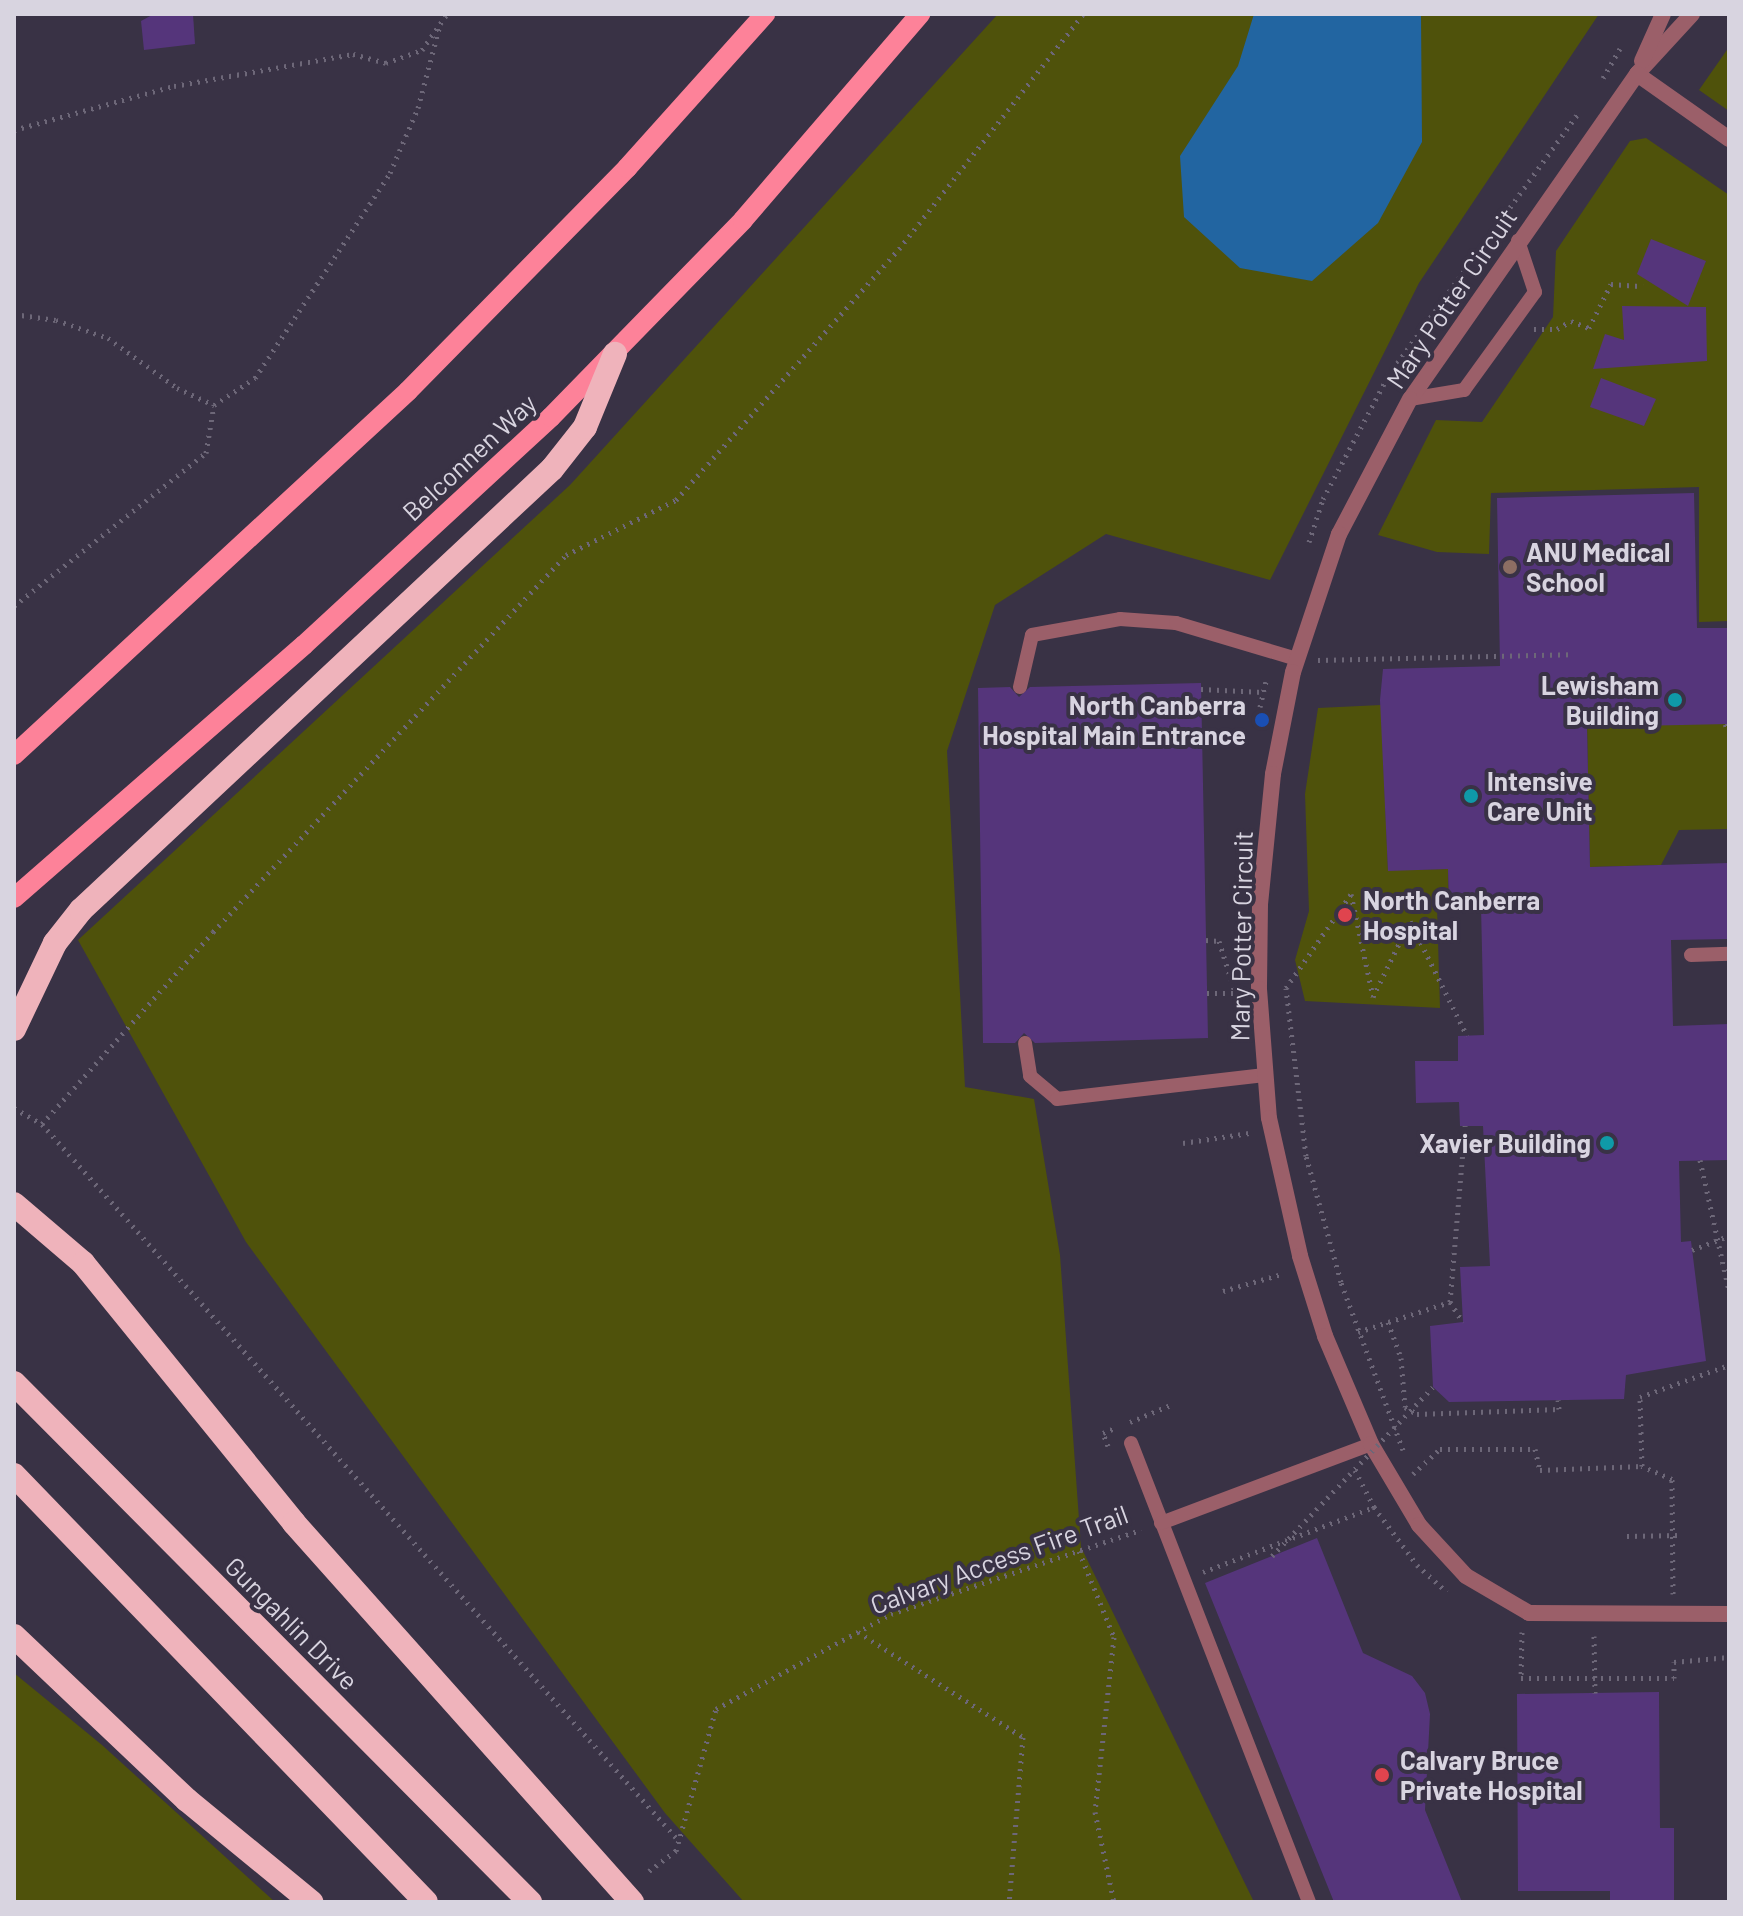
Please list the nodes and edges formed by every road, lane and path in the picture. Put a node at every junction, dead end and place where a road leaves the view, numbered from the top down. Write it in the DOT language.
graph roads {
  1 [pos="447,14"];
  2 [pos="765,14"];
  3 [pos="920,14"];
  4 [pos="1083,14"];
  5 [pos="1663,14"];
  6 [pos="1692,14"];
  7 [pos="440,25"];
  8 [pos="1637,74"];
  9 [pos="14,130"];
  10 [pos="1729,139"];
  11 [pos="1518,241"];
  12 [pos="1643,286"];
  13 [pos="14,314"];
  14 [pos="1533,329"];
  15 [pos="615,354"];
  16 [pos="1410,399"];
  17 [pos="214,405"];
  18 [pos="14,606"];
  19 [pos="1573,654"];
  20 [pos="1297,659"];
  21 [pos="1020,687"];
  22 [pos="1201,689"];
  23 [pos="1263,692"];
  24 [pos="1725,724"];
  25 [pos="1729,731"];
  26 [pos="14,755"];
  27 [pos="14,898"];
  28 [pos="1206,940"];
  29 [pos="1729,954"];
  30 [pos="1691,955"];
  31 [pos="1207,993"];
  32 [pos="14,1029"];
  33 [pos="1467,1036"];
  34 [pos="1025,1043"];
  35 [pos="1265,1075"];
  36 [pos="14,1108"];
  37 [pos="42,1124"];
  38 [pos="1465,1126"];
  39 [pos="1249,1133"];
  40 [pos="1183,1143"];
  41 [pos="1700,1160"];
  42 [pos="14,1204"];
  43 [pos="1729,1236"];
  44 [pos="1718,1239"];
  45 [pos="1692,1250"];
  46 [pos="1283,1274"];
  47 [pos="1223,1291"];
  48 [pos="1729,1291"];
  49 [pos="1450,1302"];
  50 [pos="1388,1322"];
  51 [pos="1463,1322"];
  52 [pos="1358,1332"];
  53 [pos="1729,1365"];
  54 [pos="14,1383"];
  55 [pos="1433,1387"];
  56 [pos="1558,1400"];
  57 [pos="1131,1443"];
  58 [pos="1371,1444"];
  59 [pos="1642,1466"];
  60 [pos="1413,1474"];
  61 [pos="14,1475"];
  62 [pos="1417,1485"];
  63 [pos="1374,1507"];
  64 [pos="1161,1523"];
  65 [pos="1673,1535"];
  66 [pos="1680,1535"];
  67 [pos="1627,1536"];
  68 [pos="1079,1551"];
  69 [pos="1272,1556"];
  70 [pos="1184,1580"];
  71 [pos="1673,1594"];
  72 [pos="1729,1614"];
  73 [pos="858,1632"];
  74 [pos="1522,1632"];
  75 [pos="14,1636"];
  76 [pos="1594,1636"];
  77 [pos="1729,1657"];
  78 [pos="1594,1678"];
  79 [pos="1595,1693"];
  80 [pos="679,1841"];
  81 [pos="649,1871"];
  82 [pos="311,1902"];
  83 [pos="426,1902"];
  84 [pos="530,1902"];
  85 [pos="632,1902"];
  86 [pos="1009,1902"];
  87 [pos="1114,1902"];
  88 [pos="1309,1902"];
  1 -- 7 [label="path"];
  2 -- 26 [label="main road"];
  3 -- 15 [label="main road, Belconnen Way"];
  4 -- 37 [label="path"];
  5 -- 8 [label="street, Mary Potter Circuit"];
  6 -- 8 [label="street, Mary Potter Circuit"];
  7 -- 9 [label="path"];
  7 -- 17 [label="path"];
  8 -- 10 [label="street"];
  8 -- 11 [label="street, Mary Potter Circuit"];
  11 -- 16 [label="street, Mary Potter Circuit"];
  11 -- 16 [label="lane"];
  12 -- 14 [label="path"];
  13 -- 17 [label="path"];
  15 -- 27 [label="main road, Belconnen Way"];
  15 -- 32 [label="highway"];
  16 -- 20 [label="street, Mary Potter Circuit"];
  17 -- 18 [label="path"];
  19 -- 20 [label="path"];
  20 -- 21 [label="lane"];
  20 -- 35 [label="street, Mary Potter Circuit"];
  22 -- 23 [label="path"];
  24 -- 25 [label="path"];
  28 -- 31 [label="path"];
  29 -- 30 [label="lane"];
  33 -- 52 [label="path"];
  34 -- 35 [label="lane"];
  35 -- 58 [label="street, Mary Potter Circuit"];
  36 -- 37 [label="path"];
  37 -- 80 [label="path"];
  38 -- 49 [label="path"];
  39 -- 40 [label="path"];
  41 -- 44 [label="path"];
  42 -- 85 [label="highway"];
  43 -- 44 [label="path"];
  44 -- 45 [label="path"];
  44 -- 48 [label="path"];
  46 -- 47 [label="path"];
  49 -- 50 [label="path"];
  49 -- 51 [label="path"];
  50 -- 52 [label="path"];
  50 -- 56 [label="path"];
  52 -- 60 [label="path"];
  53 -- 59 [label="path"];
  54 -- 84 [label="highway, Gungahlin Drive"];
  55 -- 69 [label="path, bridge"];
  57 -- 64 [label="lane"];
  58 -- 64 [label="lane"];
  58 -- 72 [label="street, Mary Potter Circuit"];
  59 -- 60 [label="path"];
  59 -- 65 [label="path"];
  60 -- 62 [label="path"];
  61 -- 83 [label="highway"];
  63 -- 70 [label="path"];
  64 -- 68 [label="path, Calvary Access Fire Trail"];
  64 -- 70 [label="lane"];
  65 -- 66 [label="path"];
  65 -- 67 [label="path"];
  65 -- 71 [label="path"];
  68 -- 73 [label="path, Calvary Access Fire Trail"];
  68 -- 87 [label="path"];
  70 -- 88 [label="lane"];
  73 -- 80 [label="path, Calvary Access Fire Trail"];
  73 -- 86 [label="path"];
  74 -- 78 [label="path"];
  75 -- 82 [label="highway"];
  76 -- 78 [label="path"];
  77 -- 78 [label="path"];
  78 -- 79 [label="path"];
  80 -- 81 [label="path, Calvary Access Fire Trail"];
}
